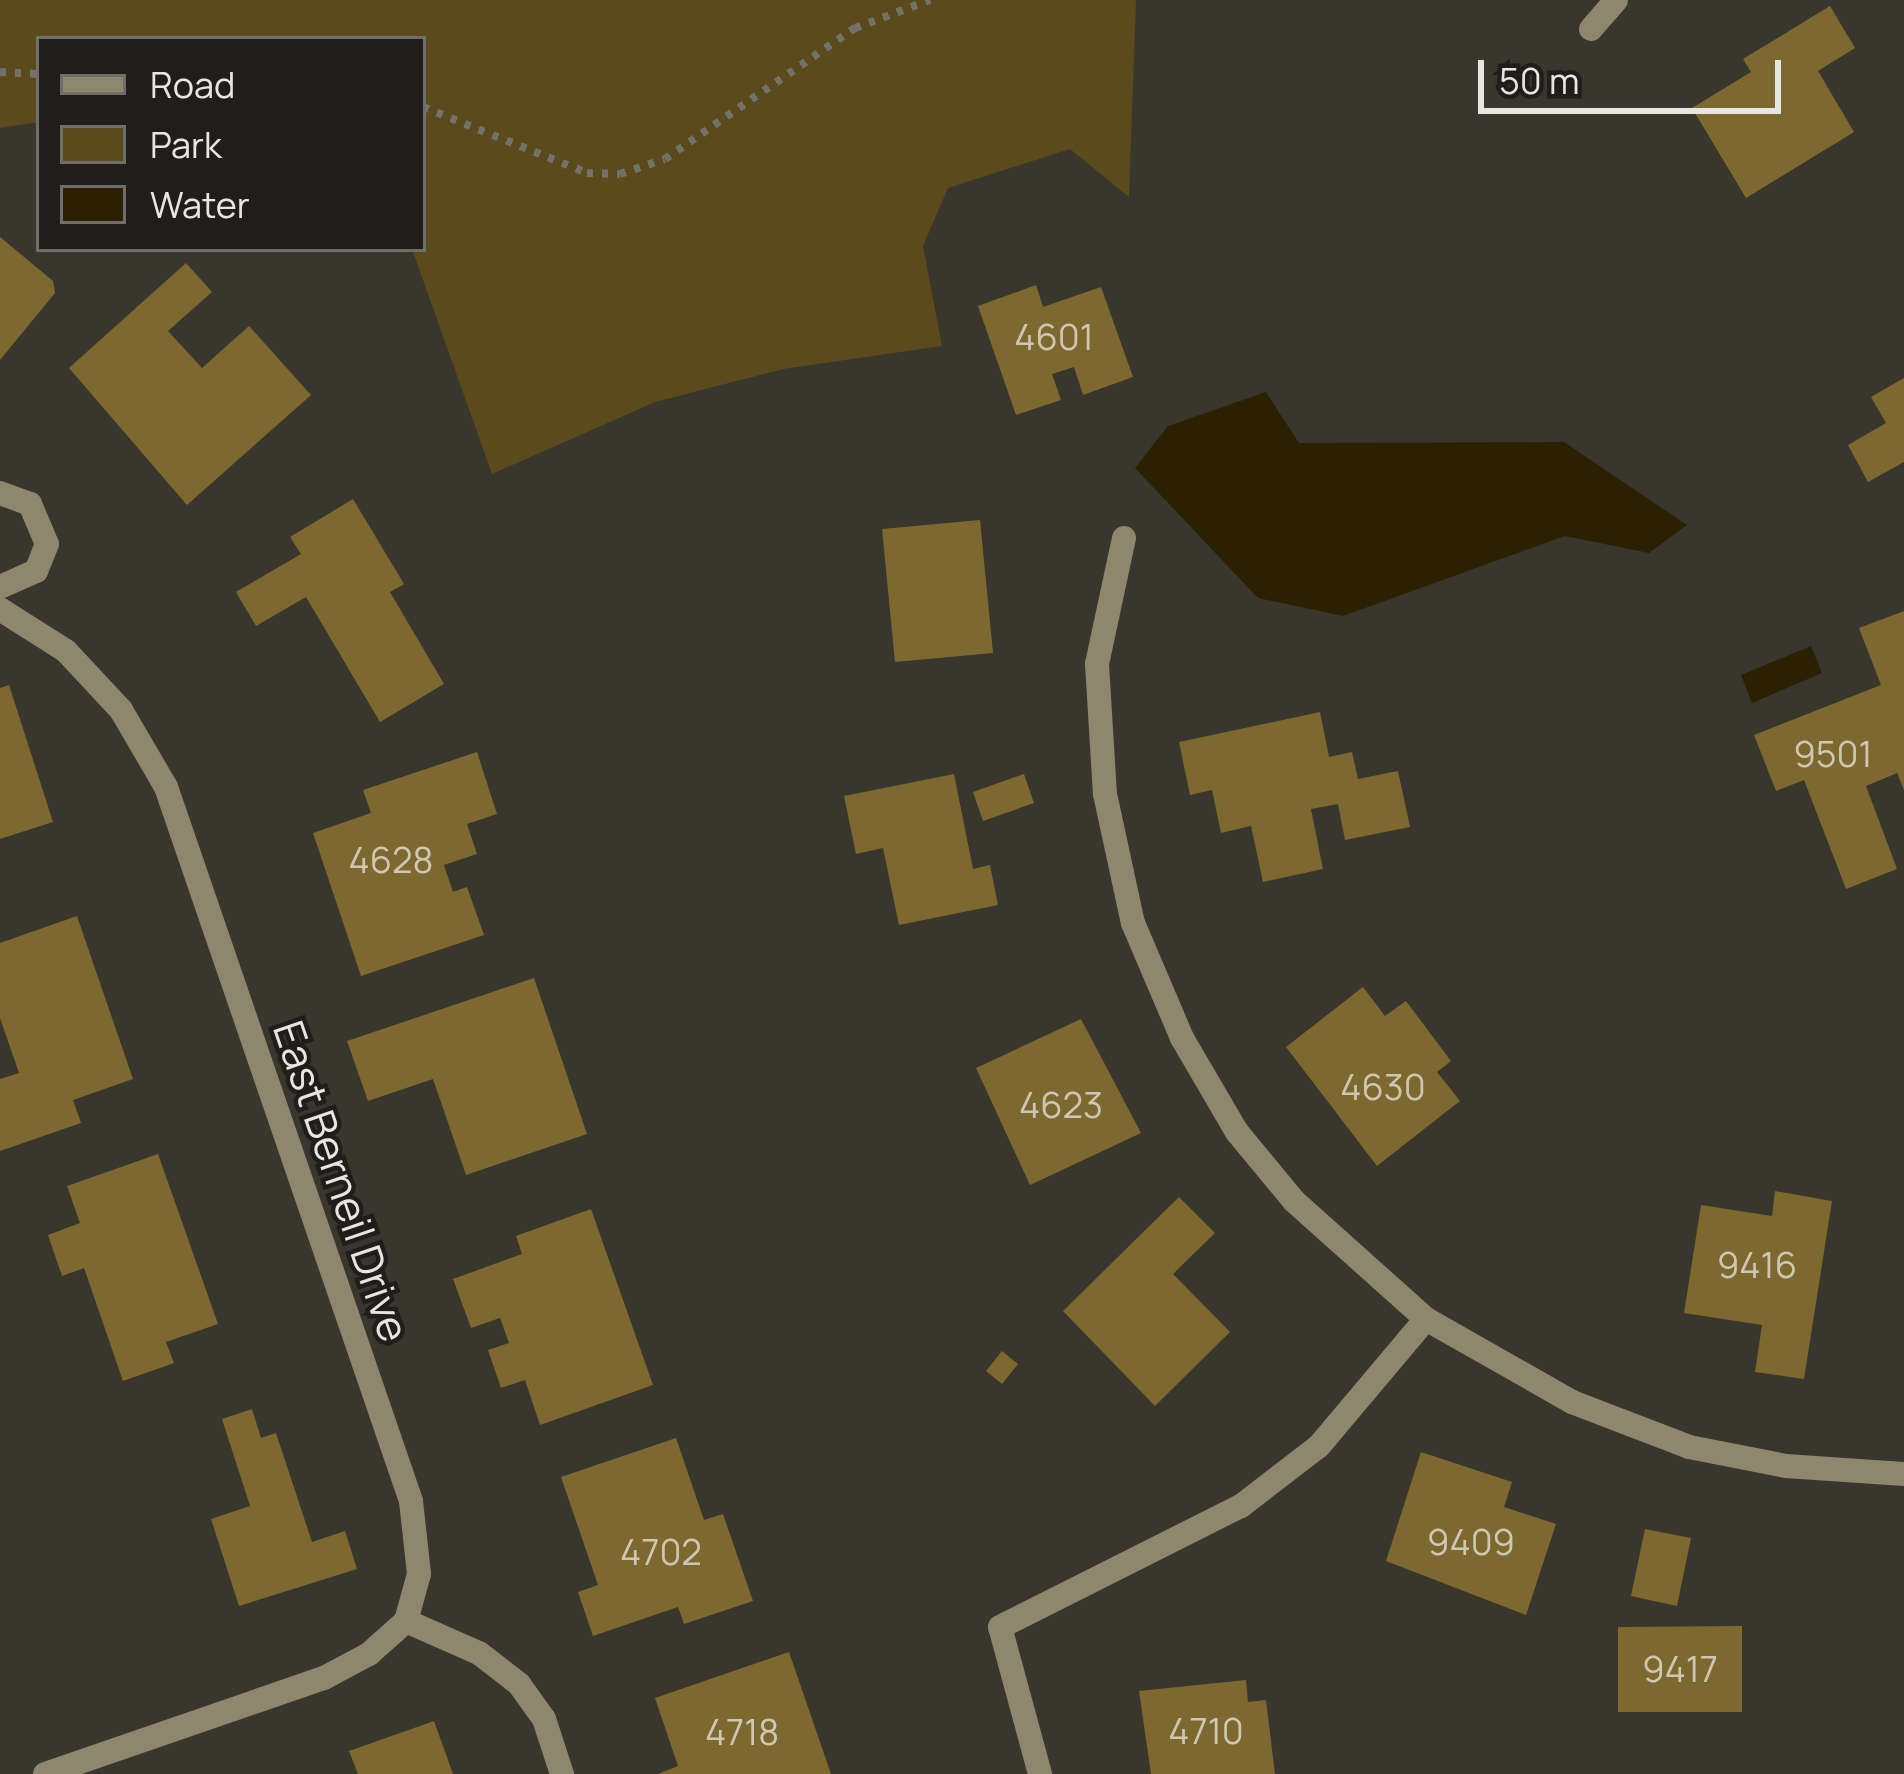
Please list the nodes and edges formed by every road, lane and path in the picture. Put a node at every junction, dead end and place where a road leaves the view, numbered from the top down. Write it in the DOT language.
graph roads {
  1 [pos="930,0"];
  2 [pos="1616,0"];
  3 [pos="1591,29"];
  4 [pos="0,72"];
  5 [pos="36,74"];
  6 [pos="426,107"];
  7 [pos="0,493"];
  8 [pos="1124,538"];
  9 [pos="0,587"];
  10 [pos="0,609"];
  11 [pos="1426,1319"];
  12 [pos="1904,1474"];
  13 [pos="406,1621"];
  14 [pos="45,1774"];
  15 [pos="562,1774"];
  16 [pos="1040,1774"];
  1 -- 6 [label="path"];
  2 -- 3 [label="street"];
  4 -- 5 [label="path"];
  7 -- 9 [label="street"];
  8 -- 11 [label="street"];
  10 -- 13 [label="street, East Berneil Drive"];
  11 -- 12 [label="street"];
  11 -- 16 [label="street"];
  13 -- 14 [label="street"];
  13 -- 15 [label="street"];
}
